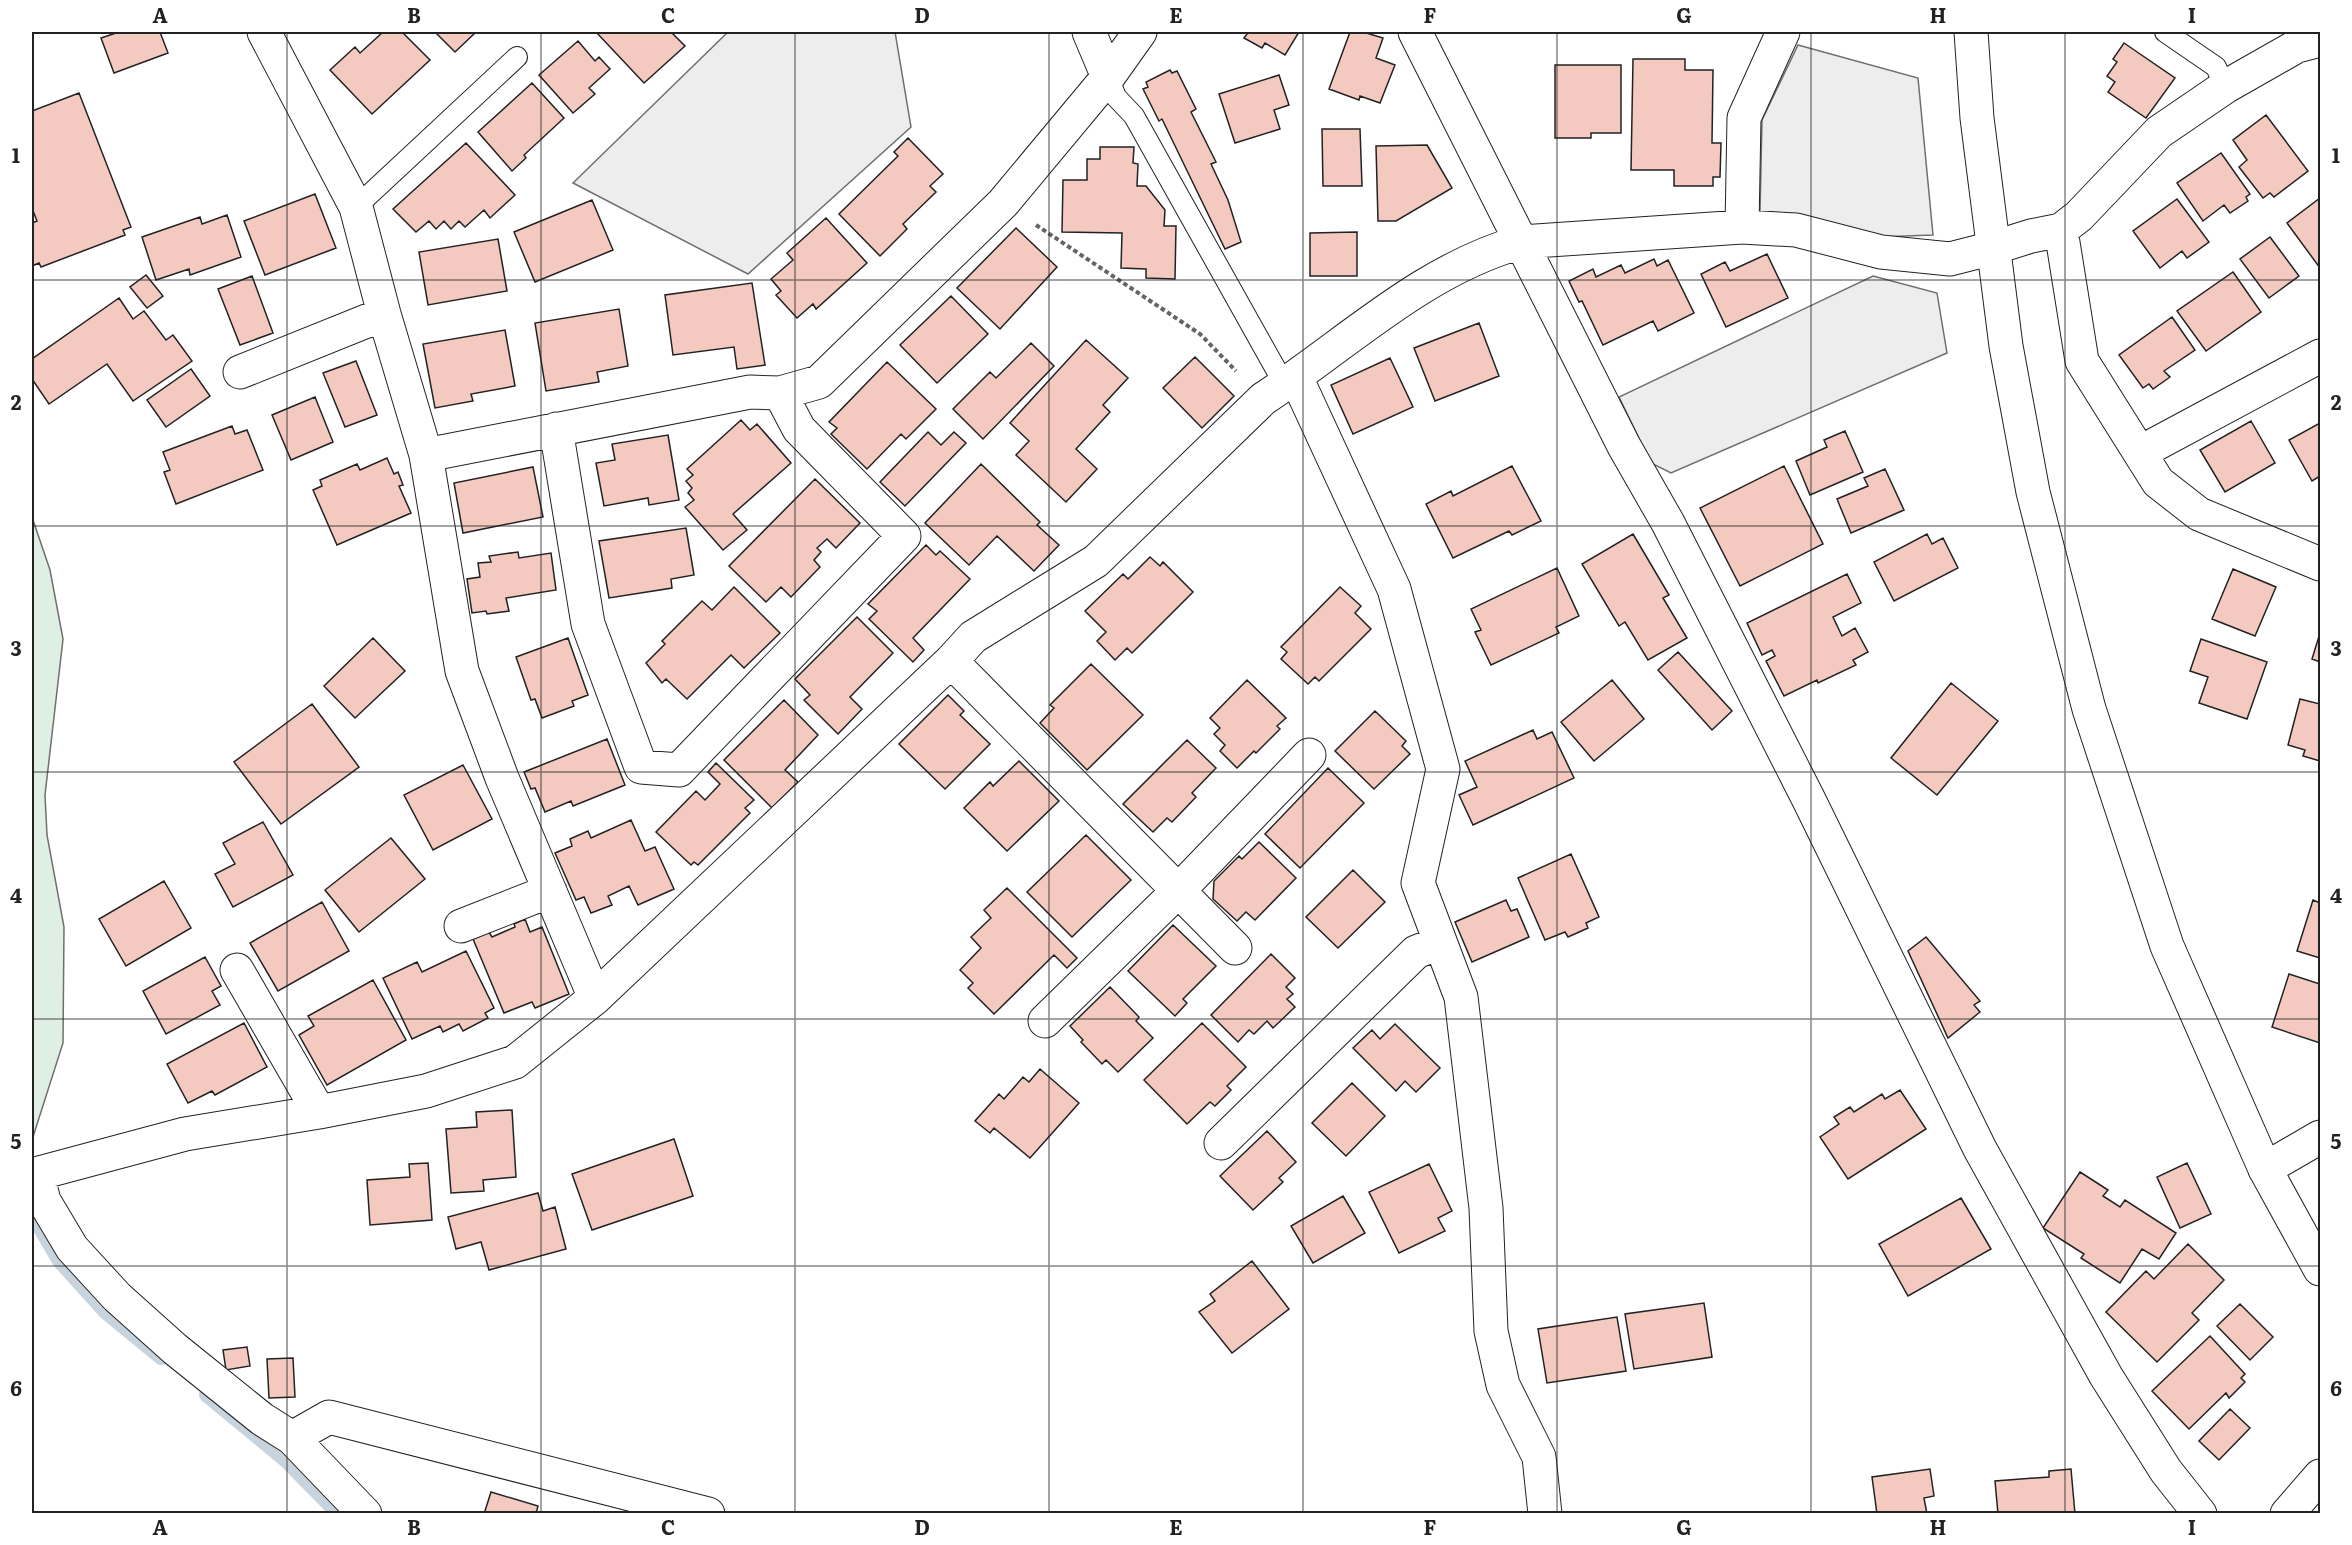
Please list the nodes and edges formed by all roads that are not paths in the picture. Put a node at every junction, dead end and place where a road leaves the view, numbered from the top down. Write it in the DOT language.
graph roads {
  1 [pos="264,32"];
  2 [pos="1089,32"];
  3 [pos="1140,32"];
  4 [pos="1415,32"];
  5 [pos="1783,32"];
  6 [pos="1971,32"];
  7 [pos="2165,32"];
  8 [pos="2320,40"];
  9 [pos="517,57"];
  10 [pos="1108,77"];
  11 [pos="2224,87"];
  12 [pos="356,207"];
  13 [pos="1742,227"];
  14 [pos="2061,230"];
  15 [pos="1521,242"];
  16 [pos="1993,248"];
  17 [pos="384,314"];
  18 [pos="2320,356"];
  19 [pos="240,372"];
  20 [pos="1291,381"];
  21 [pos="780,393"];
  22 [pos="556,429"];
  23 [pos="2141,453"];
  24 [pos="426,455"];
  25 [pos="2320,564"];
  26 [pos="951,661"];
  27 [pos="1309,755"];
  28 [pos="550,891"];
  29 [pos="1178,891"];
  30 [pos="461,926"];
  31 [pos="1439,943"];
  32 [pos="1234,948"];
  33 [pos="237,970"];
  34 [pos="595,998"];
  35 [pos="1045,1021"];
  36 [pos="319,1113"];
  37 [pos="2320,1137"];
  38 [pos="1221,1143"];
  39 [pos="2265,1169"];
  40 [pos="34,1175"];
  41 [pos="2320,1269"];
  42 [pos="292,1438"];
  43 [pos="2320,1476"];
  44 [pos="628,1504"];
  45 [pos="365,1514"];
  46 [pos="708,1514"];
  47 [pos="1545,1514"];
  48 [pos="2200,1514"];
  49 [pos="2287,1514"];
  1 -- 12 [label="street"];
  2 -- 10 [label="street"];
  3 -- 10 [label="street"];
  4 -- 15 [label="street"];
  5 -- 13 [label="street"];
  6 -- 16 [label="street"];
  7 -- 11 [label="lane"];
  8 -- 11 [label="street"];
  9 -- 12 [label="lane"];
  10 -- 20 [label="lane"];
  10 -- 21 [label="street"];
  11 -- 14 [label="street"];
  12 -- 17 [label="street"];
  13 -- 15 [label="street"];
  13 -- 16 [label="street"];
  14 -- 16 [label="street"];
  14 -- 23 [label="street"];
  15 -- 20 [label="street"];
  15 -- 48 [label="street"];
  16 -- 39 [label="street"];
  17 -- 19 [label="street"];
  17 -- 24 [label="street"];
  18 -- 23 [label="street"];
  20 -- 26 [label="street"];
  20 -- 31 [label="street"];
  21 -- 22 [label="street"];
  21 -- 22 [label="street"];
  22 -- 24 [label="street"];
  23 -- 25 [label="street"];
  24 -- 28 [label="street"];
  26 -- 29 [label="street"];
  26 -- 34 [label="street"];
  27 -- 29 [label="street"];
  28 -- 30 [label="street"];
  28 -- 34 [label="street"];
  29 -- 32 [label="street"];
  29 -- 35 [label="street"];
  31 -- 38 [label="street"];
  31 -- 47 [label="street"];
  33 -- 36 [label="street"];
  34 -- 36 [label="street"];
  36 -- 40 [label="street"];
  37 -- 39 [label="street"];
  39 -- 41 [label="street"];
  40 -- 42 [label="street"];
  42 -- 44 [label="street"];
  42 -- 45 [label="street"];
  43 -- 49 [label="street"];
  44 -- 46 [label="street"];
}
